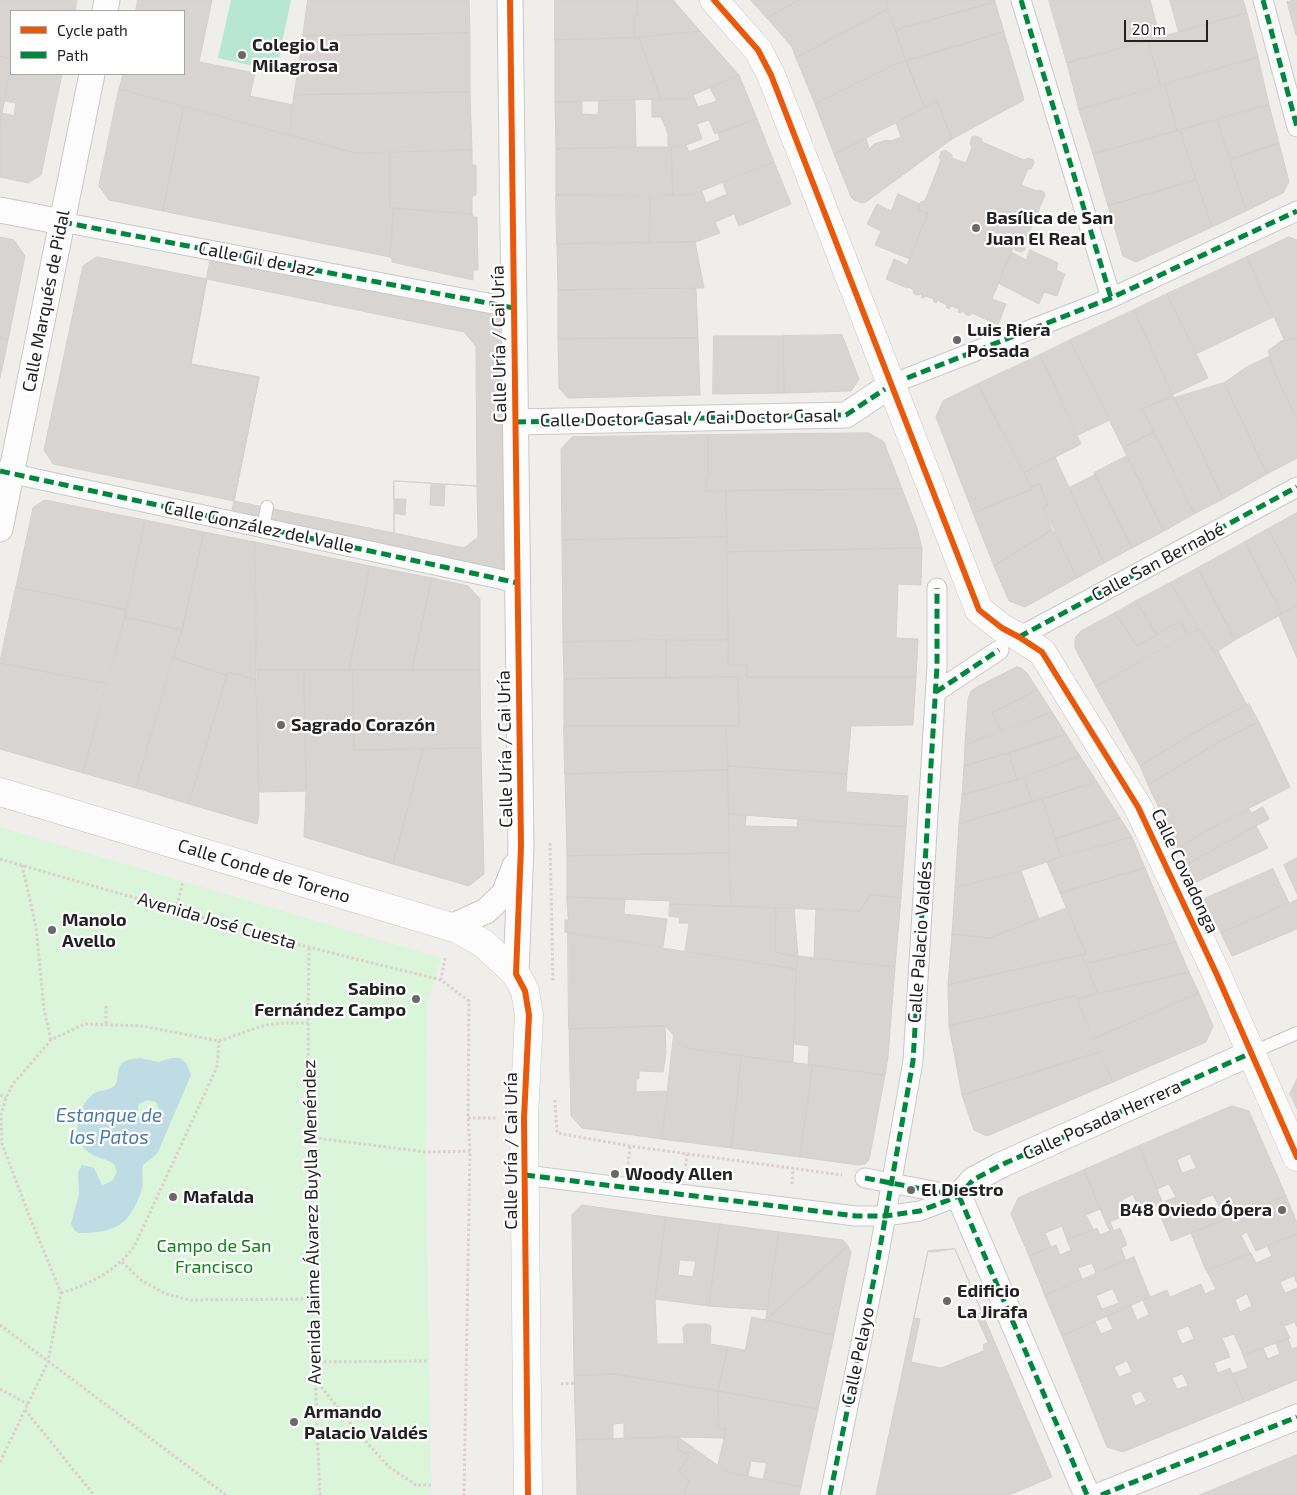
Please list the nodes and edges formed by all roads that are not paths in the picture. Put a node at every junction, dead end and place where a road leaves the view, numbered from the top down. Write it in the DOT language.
graph roads {
  1 [pos="510,0"];
  2 [pos="714,0"];
  3 [pos="1021,0"];
  4 [pos="1263,0"];
  5 [pos="92,75"];
  6 [pos="1297,128"];
  7 [pos="0,210"];
  8 [pos="1297,211"];
  9 [pos="62,222"];
  10 [pos="1111,298"];
  11 [pos="514,308"];
  12 [pos="908,378"];
  13 [pos="885,389"];
  14 [pos="516,422"];
  15 [pos="6,472"];
  16 [pos="1297,487"];
  17 [pos="267,508"];
  18 [pos="263,528"];
  19 [pos="0,529"];
  20 [pos="518,583"];
  21 [pos="937,588"];
  22 [pos="1006,638"];
  23 [pos="936,692"];
  24 [pos="0,792"];
  25 [pos="521,846"];
  26 [pos="451,927"];
  27 [pos="516,974"];
  28 [pos="1297,1033"];
  29 [pos="1244,1056"];
  30 [pos="1297,1156"];
  31 [pos="524,1175"];
  32 [pos="865,1178"];
  33 [pos="892,1183"];
  34 [pos="958,1196"];
  35 [pos="885,1216"];
  36 [pos="1297,1417"];
  37 [pos="528,1495"];
  38 [pos="830,1495"];
  39 [pos="1087,1495"];
  40 [pos="1101,1495"];
  1 -- 11 [label="street, Calle Uría / Cai Uría"];
  2 -- 22 [label="street, Calle Covadonga"];
  3 -- 10 [label="street"];
  4 -- 6 [label="street"];
  5 -- 9 [label="street, Calle Marqués de Pidal"];
  7 -- 9 [label="street, Calle Gil de Jaz"];
  8 -- 10 [label="street"];
  9 -- 11 [label="street, Calle Gil de Jaz"];
  9 -- 15 [label="street, Calle Marqués de Pidal"];
  10 -- 12 [label="street"];
  11 -- 14 [label="street, Calle Uría / Cai Uría"];
  13 -- 14 [label="street, Calle Doctor Casal / Cai Doctor Casal"];
  14 -- 20 [label="street, Calle Uría / Cai Uría"];
  15 -- 18 [label="street, Calle González del Valle"];
  15 -- 19 [label="street, Calle Marqués de Pidal"];
  16 -- 22 [label="street, Calle San Bernabé"];
  17 -- 18 [label="lane"];
  18 -- 20 [label="street, Calle González del Valle"];
  20 -- 25 [label="street, Calle Uría / Cai Uría"];
  21 -- 23 [label="street, Calle Palacio Valdés"];
  22 -- 23 [label="street, Calle San Bernabé"];
  22 -- 29 [label="street, Calle Covadonga"];
  23 -- 33 [label="street, Calle Palacio Valdés"];
  24 -- 26 [label="street, Calle Conde de Toreno"];
  25 -- 26 [label="street, Calle Uría / Cai Uría"];
  25 -- 27 [label="street, Calle Uría / Cai Uría"];
  26 -- 27 [label="street, Calle Conde de Toreno"];
  27 -- 31 [label="street, Calle Uría / Cai Uría"];
  28 -- 29 [label="lane"];
  29 -- 30 [label="street, Calle Covadonga"];
  29 -- 34 [label="street, Calle Posada Herrera"];
  31 -- 35 [label="street"];
  31 -- 37 [label="street, Calle Uría / Cai Uría"];
  32 -- 33 [label="street"];
  33 -- 34 [label="street"];
  33 -- 35 [label="street, Calle Palacio Valdés"];
  34 -- 35 [label="street"];
  34 -- 39 [label="street"];
  35 -- 38 [label="street, Calle Pelayo"];
  36 -- 40 [label="street"];
}
